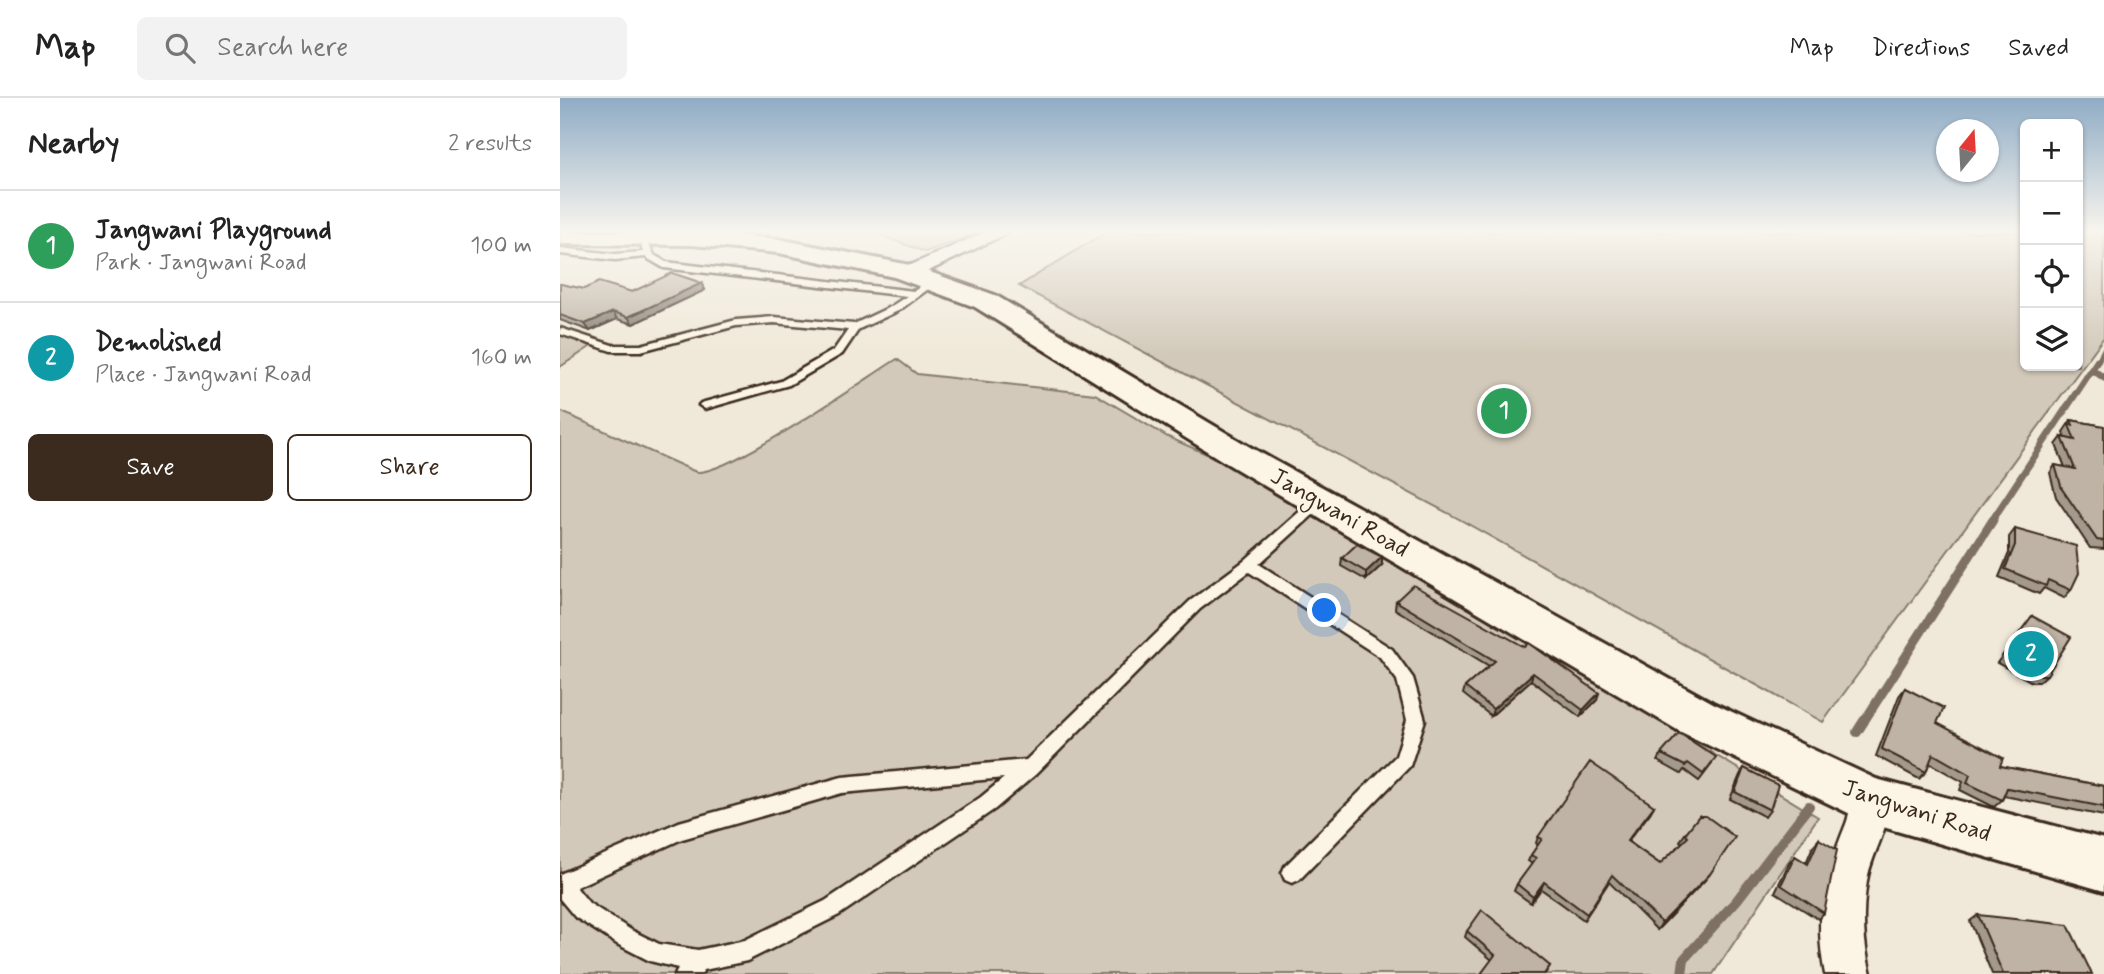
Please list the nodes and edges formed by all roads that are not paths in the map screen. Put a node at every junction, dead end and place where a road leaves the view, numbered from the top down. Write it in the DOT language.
graph roads {
  1 [pos="881,273"];
  2 [pos="936,273"];
  3 [pos="920,283"];
  4 [pos="855,327"];
  5 [pos="562,331"];
  6 [pos="705,405"];
  7 [pos="1320,501"];
  8 [pos="1250,565"];
  9 [pos="1030,768"];
  10 [pos="1869,800"];
  11 [pos="2104,865"];
  12 [pos="1292,873"];
  13 [pos="560,884"];
  14 [pos="692,968"];
  15 [pos="1848,974"];
  1 -- 3 [label="street, Jangwani Road"];
  2 -- 3 [label="street"];
  3 -- 4 [label="lane"];
  3 -- 7 [label="street, Jangwani Road"];
  4 -- 5 [label="lane"];
  4 -- 6 [label="lane"];
  7 -- 8 [label="lane"];
  7 -- 10 [label="street, Jangwani Road"];
  8 -- 9 [label="lane"];
  8 -- 12 [label="lane"];
  9 -- 13 [label="lane"];
  9 -- 14 [label="lane"];
  10 -- 11 [label="street, Jangwani Road"];
  10 -- 15 [label="street"];
  13 -- 14 [label="lane"];
}
